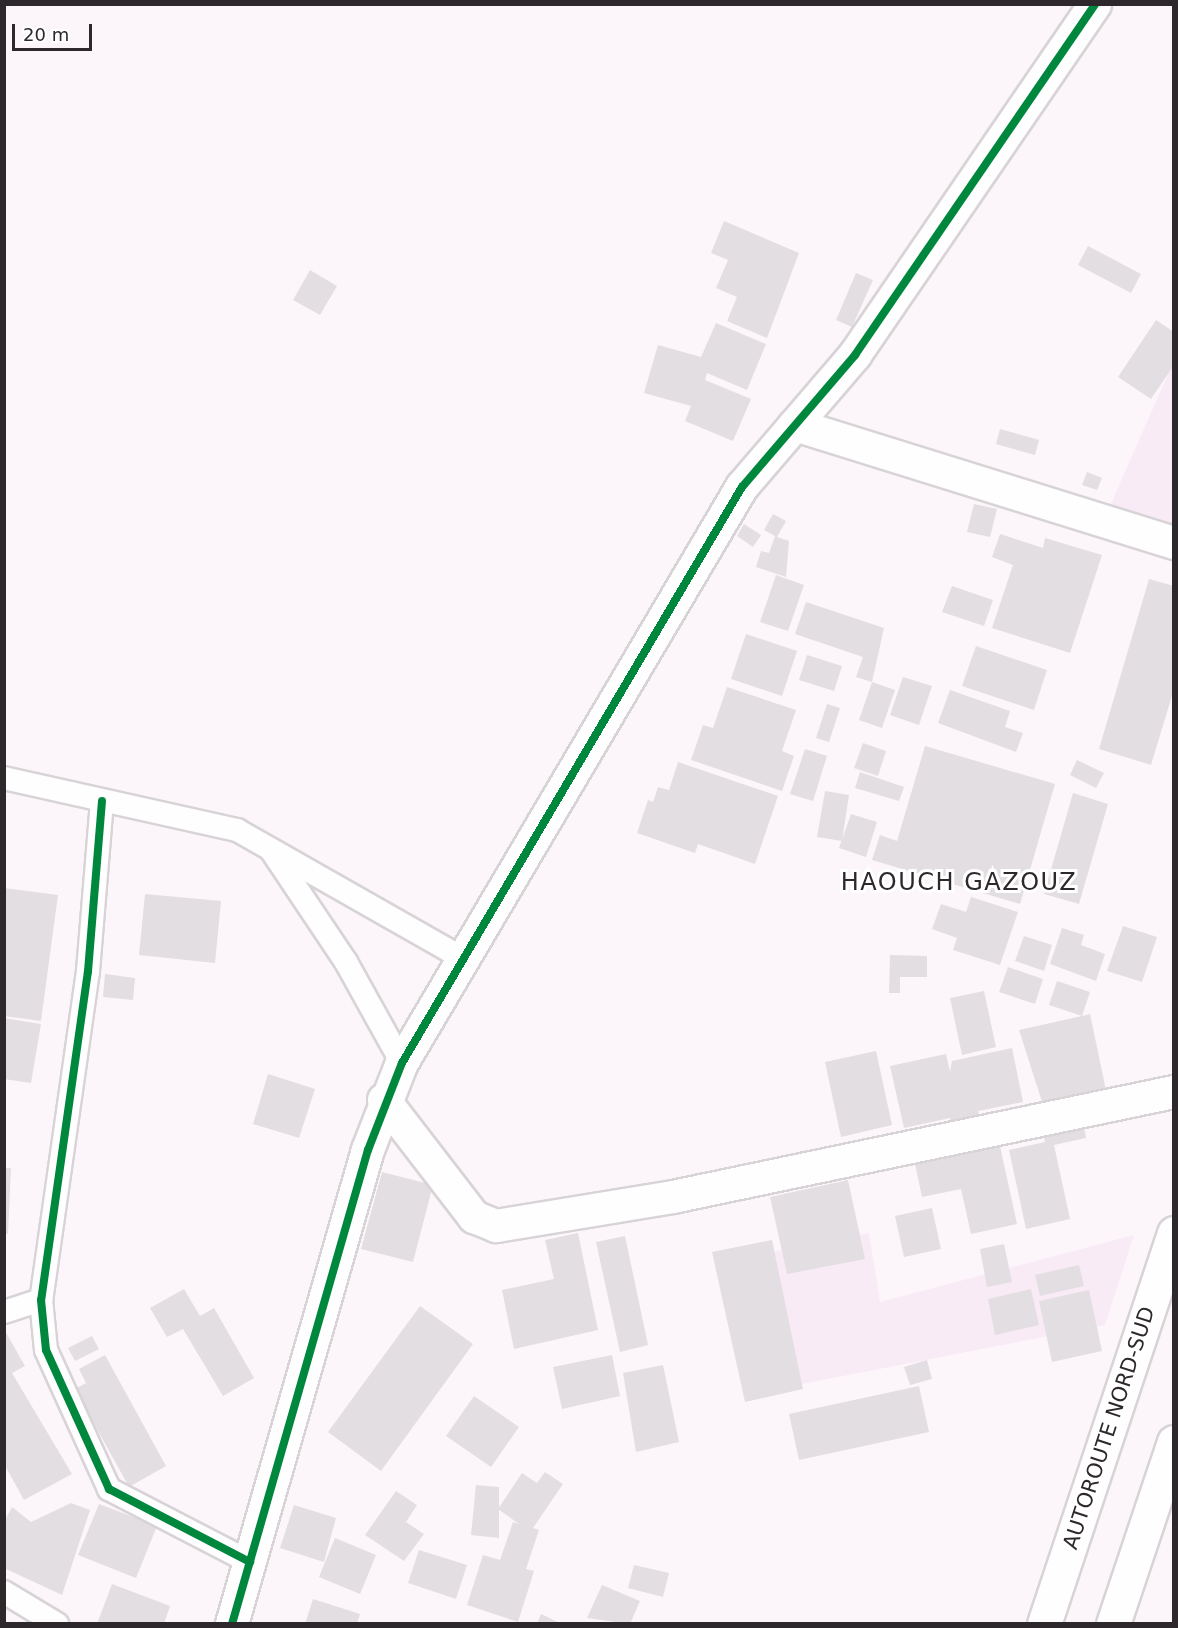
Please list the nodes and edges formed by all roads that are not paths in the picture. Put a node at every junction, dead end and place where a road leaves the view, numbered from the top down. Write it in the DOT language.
graph roads {
  1 [pos="1095,4"];
  2 [pos="795,425"];
  3 [pos="1173,543"];
  4 [pos="4,778"];
  5 [pos="102,801"];
  6 [pos="268,846"];
  7 [pos="462,957"];
  8 [pos="402,1063"];
  9 [pos="1173,1092"];
  10 [pos="384,1100"];
  11 [pos="1173,1233"];
  12 [pos="41,1300"];
  13 [pos="4,1312"];
  14 [pos="1173,1442"];
  15 [pos="250,1562"];
  16 [pos="4,1592"];
  17 [pos="57,1623"];
  18 [pos="232,1623"];
  19 [pos="1044,1623"];
  20 [pos="1113,1623"];
  1 -- 2 [label="street"];
  2 -- 3 [label="street"];
  2 -- 7 [label="street"];
  4 -- 5 [label="street"];
  5 -- 6 [label="street"];
  5 -- 12 [label="street"];
  6 -- 7 [label="street"];
  6 -- 8 [label="street"];
  7 -- 8 [label="street"];
  8 -- 10 [label="street"];
  9 -- 10 [label="street"];
  10 -- 15 [label="street"];
  11 -- 19 [label="highway, AUTOROUTE NORD-SUD"];
  12 -- 13 [label="street"];
  12 -- 15 [label="street"];
  14 -- 20 [label="highway"];
  15 -- 18 [label="street"];
  16 -- 17 [label="street"];
}
